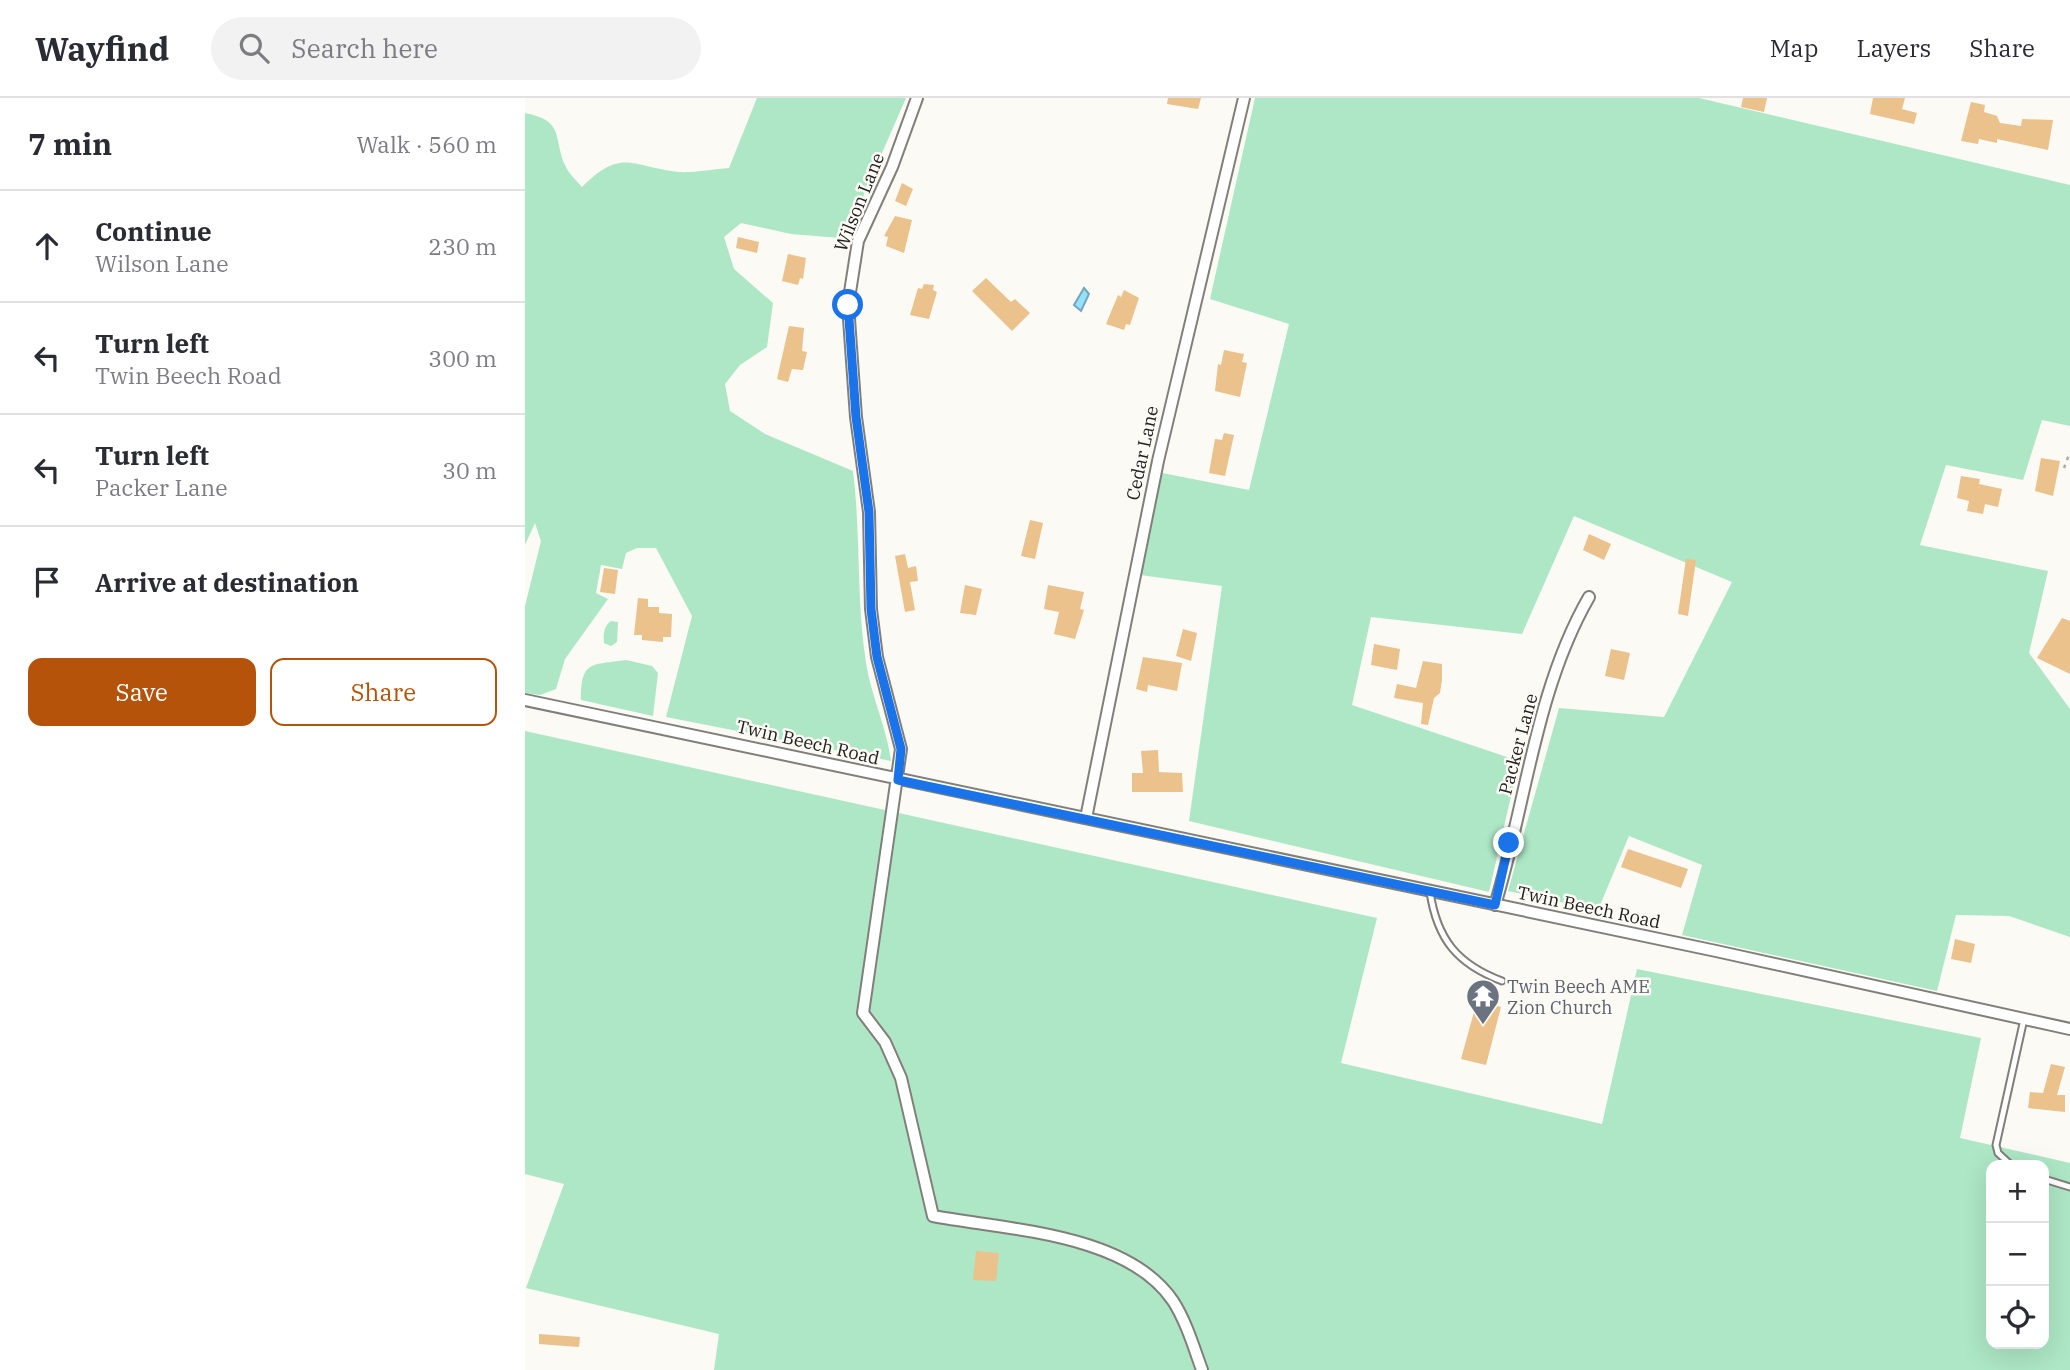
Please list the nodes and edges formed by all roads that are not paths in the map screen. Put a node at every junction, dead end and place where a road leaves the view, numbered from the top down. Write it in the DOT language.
graph roads {
  1 [pos="917,98"];
  2 [pos="1244,98"];
  3 [pos="1588,597"];
  4 [pos="525,700"];
  5 [pos="898,780"];
  6 [pos="1086,818"];
  7 [pos="1430,892"];
  8 [pos="1495,905"];
  9 [pos="1503,981"];
  10 [pos="2024,1019"];
  11 [pos="2070,1029"];
  12 [pos="2006,1160"];
  13 [pos="2049,1181"];
  14 [pos="2070,1187"];
  15 [pos="1202,1370"];
  1 -- 5 [label="street, Wilson Lane"];
  2 -- 6 [label="street, Cedar Lane"];
  3 -- 8 [label="street, Packer Lane"];
  4 -- 5 [label="street, Twin Beech Road"];
  5 -- 6 [label="street, Twin Beech Road"];
  5 -- 15 [label="street, Wilson Lane"];
  6 -- 7 [label="street, Twin Beech Road"];
  7 -- 8 [label="street, Twin Beech Road"];
  7 -- 9 [label="lane"];
  8 -- 10 [label="street, Twin Beech Road"];
  10 -- 11 [label="street, Twin Beech Road"];
  10 -- 12 [label="lane"];
  13 -- 14 [label="lane"];
}
